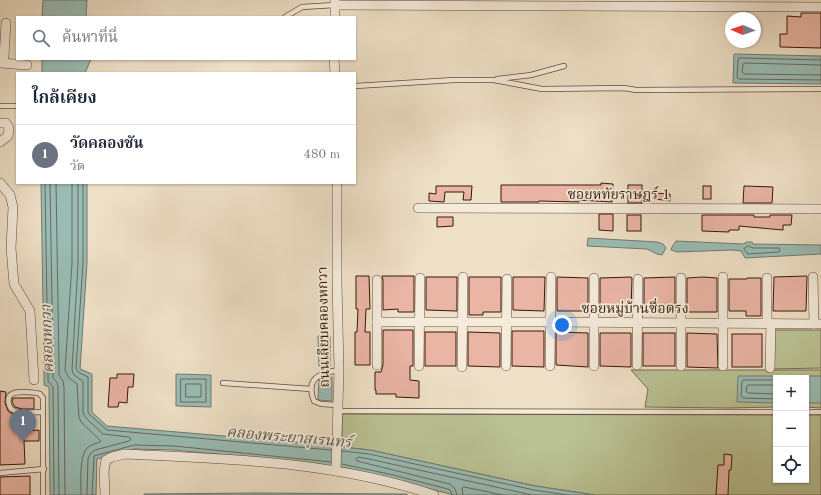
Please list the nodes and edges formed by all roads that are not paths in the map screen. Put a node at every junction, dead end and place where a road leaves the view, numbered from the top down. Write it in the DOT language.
graph roads {
  1 [pos="335,2"];
  2 [pos="821,7"];
  3 [pos="287,16"];
  4 [pos="335,16"];
  5 [pos="6,23"];
  6 [pos="4,59"];
  7 [pos="334,60"];
  8 [pos="27,65"];
  9 [pos="564,66"];
  10 [pos="335,72"];
  11 [pos="494,80"];
  12 [pos="356,86"];
  13 [pos="821,89"];
  14 [pos="0,106"];
  15 [pos="16,106"];
  16 [pos="0,123"];
  17 [pos="0,142"];
  18 [pos="0,183"];
  19 [pos="337,184"];
  20 [pos="418,208"];
  21 [pos="821,209"];
  22 [pos="463,277"];
  23 [pos="551,277"];
  24 [pos="724,277"];
  25 [pos="813,277"];
  26 [pos="420,278"];
  27 [pos="594,278"];
  28 [pos="681,278"];
  29 [pos="767,278"];
  30 [pos="507,279"];
  31 [pos="638,279"];
  32 [pos="377,280"];
  33 [pos="377,322"];
  34 [pos="420,322"];
  35 [pos="464,322"];
  36 [pos="507,322"];
  37 [pos="550,322"];
  38 [pos="594,322"];
  39 [pos="638,323"];
  40 [pos="682,323"];
  41 [pos="724,323"];
  42 [pos="769,323"];
  43 [pos="817,324"];
  44 [pos="377,365"];
  45 [pos="637,365"];
  46 [pos="419,366"];
  47 [pos="506,366"];
  48 [pos="550,366"];
  49 [pos="594,366"];
  50 [pos="681,366"];
  51 [pos="723,366"];
  52 [pos="462,367"];
  53 [pos="770,368"];
  54 [pos="339,370"];
  55 [pos="34,380"];
  56 [pos="223,383"];
  57 [pos="311,389"];
  58 [pos="338,408"];
  59 [pos="43,412"];
  60 [pos="773,412"];
  61 [pos="809,412"];
  62 [pos="821,412"];
  63 [pos="44,469"];
  64 [pos="336,469"];
  65 [pos="0,472"];
  66 [pos="43,495"];
  67 [pos="105,495"];
  68 [pos="434,495"];
  1 -- 2 [label="street"];
  1 -- 3 [label="lane"];
  1 -- 4 [label="street"];
  5 -- 6 [label="street"];
  6 -- 8 [label="street"];
  7 -- 10 [label="street"];
  9 -- 11 [label="lane"];
  11 -- 12 [label="lane"];
  11 -- 13 [label="lane"];
  14 -- 15 [label="lane"];
  16 -- 17 [label="street"];
  18 -- 55 [label="street"];
  19 -- 54 [label="street, ถนนเลียบคลองหกวา"];
  20 -- 21 [label="street, ซอยหทัยราษฎร์ 1"];
  22 -- 35 [label="street"];
  23 -- 37 [label="street"];
  24 -- 41 [label="street"];
  25 -- 43 [label="street"];
  26 -- 34 [label="street"];
  27 -- 38 [label="street"];
  28 -- 40 [label="street"];
  29 -- 42 [label="street"];
  30 -- 36 [label="street"];
  31 -- 39 [label="street"];
  32 -- 33 [label="street"];
  33 -- 34 [label="street, ซอยหมู่บ้านซื่อตรง"];
  33 -- 44 [label="street"];
  34 -- 35 [label="street, ซอยหมู่บ้านซื่อตรง"];
  34 -- 46 [label="street"];
  35 -- 36 [label="street, ซอยหมู่บ้านซื่อตรง"];
  35 -- 52 [label="street"];
  36 -- 37 [label="street, ซอยหมู่บ้านซื่อตรง"];
  36 -- 47 [label="street"];
  37 -- 38 [label="street, ซอยหมู่บ้านซื่อตรง"];
  37 -- 48 [label="street"];
  38 -- 39 [label="street, ซอยหมู่บ้านซื่อตรง"];
  38 -- 49 [label="street"];
  39 -- 40 [label="street, ซอยหมู่บ้านซื่อตรง"];
  39 -- 45 [label="street"];
  40 -- 41 [label="street, ซอยหมู่บ้านซื่อตรง"];
  40 -- 50 [label="street"];
  41 -- 42 [label="street, ซอยหมู่บ้านซื่อตรง"];
  41 -- 51 [label="street"];
  42 -- 43 [label="street, ซอยหมู่บ้านซื่อตรง"];
  42 -- 53 [label="street"];
  54 -- 57 [label="lane"];
  54 -- 58 [label="street, ถนนเลียบคลองหกวา"];
  56 -- 57 [label="lane"];
  57 -- 58 [label="lane"];
  58 -- 60 [label="lane"];
  58 -- 64 [label="street, ถนนเลียบคลองหกวา"];
  59 -- 59 [label="lane"];
  59 -- 63 [label="lane"];
  61 -- 62 [label="lane"];
  63 -- 65 [label="lane"];
  63 -- 66 [label="lane"];
  64 -- 67 [label="street"];
  64 -- 68 [label="street"];
}
